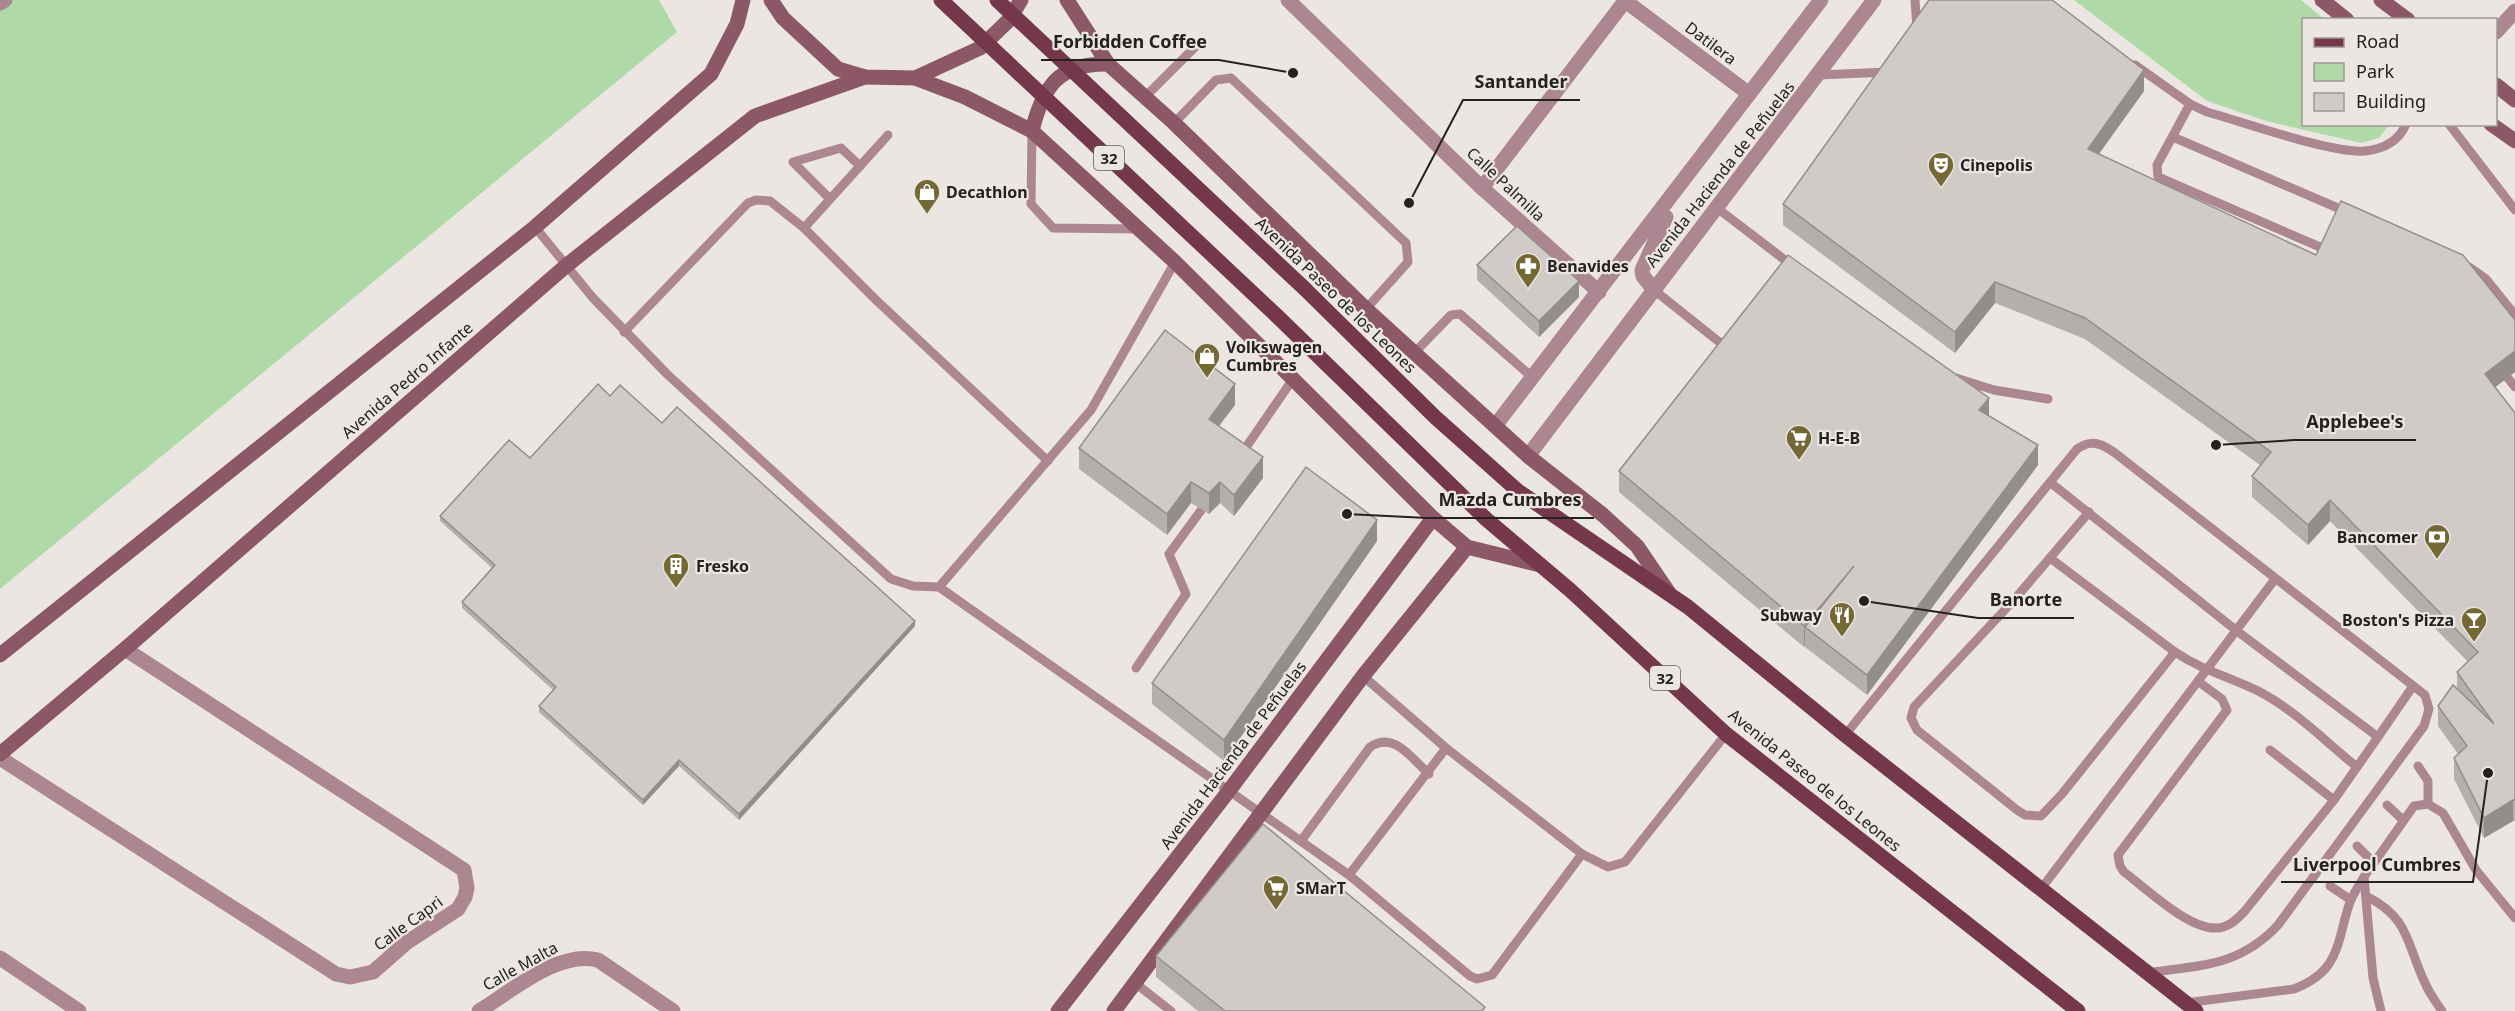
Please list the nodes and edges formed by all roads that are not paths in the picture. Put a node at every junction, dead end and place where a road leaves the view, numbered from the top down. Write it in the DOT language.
graph roads {
  1 [pos="743,0"];
  2 [pos="771,0"];
  3 [pos="941,0"];
  4 [pos="997,0"];
  5 [pos="1021,0"];
  6 [pos="1067,0"];
  7 [pos="1821,0"];
  8 [pos="1875,0"];
  9 [pos="1915,0"];
  10 [pos="2322,0"];
  11 [pos="2381,0"];
  12 [pos="1291,1"];
  13 [pos="1624,1"];
  14 [pos="2515,11"];
  15 [pos="2344,18"];
  16 [pos="2405,18"];
  17 [pos="2497,31"];
  18 [pos="1918,37"];
  19 [pos="1196,46"];
  20 [pos="2128,60"];
  21 [pos="1108,64"];
  22 [pos="1893,71"];
  23 [pos="1819,75"];
  24 [pos="865,77"];
  25 [pos="915,78"];
  26 [pos="2497,86"];
  27 [pos="1748,93"];
  28 [pos="1145,97"];
  29 [pos="2515,100"];
  30 [pos="2190,104"];
  31 [pos="1174,123"];
  32 [pos="2405,126"];
  33 [pos="2451,126"];
  34 [pos="2495,126"];
  35 [pos="1032,131"];
  36 [pos="888,135"];
  37 [pos="2173,137"];
  38 [pos="2515,141"];
  39 [pos="860,166"];
  40 [pos="1482,188"];
  41 [pos="1679,190"];
  42 [pos="830,199"];
  43 [pos="1717,208"];
  44 [pos="2515,210"];
  45 [pos="2356,216"];
  46 [pos="535,227"];
  47 [pos="804,228"];
  48 [pos="1139,229"];
  49 [pos="2327,250"];
  50 [pos="1175,262"];
  51 [pos="2463,264"];
  52 [pos="567,265"];
  53 [pos="1799,270"];
  54 [pos="1654,290"];
  55 [pos="1599,292"];
  56 [pos="1365,309"];
  57 [pos="2515,315"];
  58 [pos="624,332"];
  59 [pos="1730,350"];
  60 [pos="1414,352"];
  61 [pos="1945,373"];
  62 [pos="1532,377"];
  63 [pos="2507,377"];
  64 [pos="1293,379"];
  65 [pos="2515,387"];
  66 [pos="2048,399"];
  67 [pos="1496,426"];
  68 [pos="1528,456"];
  69 [pos="1237,459"];
  70 [pos="1048,461"];
  71 [pos="2051,483"];
  72 [pos="1202,509"];
  73 [pos="2089,512"];
  74 [pos="1433,518"];
  75 [pos="1467,547"];
  76 [pos="2050,558"];
  77 [pos="1540,565"];
  78 [pos="2275,579"];
  79 [pos="939,587"];
  80 [pos="1669,593"];
  81 [pos="2237,630"];
  82 [pos="125,650"];
  83 [pos="2175,652"];
  84 [pos="0,655"];
  85 [pos="1136,668"];
  86 [pos="2207,671"];
  87 [pos="1363,676"];
  88 [pos="2199,682"];
  89 [pos="2413,686"];
  90 [pos="1726,734"];
  91 [pos="1845,735"];
  92 [pos="2378,737"];
  93 [pos="1446,748"];
  94 [pos="2270,750"];
  95 [pos="0,756"];
  96 [pos="2418,766"];
  97 [pos="2357,767"];
  98 [pos="1429,774"];
  99 [pos="1228,792"];
  100 [pos="2334,800"];
  101 [pos="2428,804"];
  102 [pos="2387,805"];
  103 [pos="1263,813"];
  104 [pos="2403,820"];
  105 [pos="1301,841"];
  106 [pos="2357,846"];
  107 [pos="1582,854"];
  108 [pos="2374,863"];
  109 [pos="1349,875"];
  110 [pos="2364,877"];
  111 [pos="2330,886"];
  112 [pos="2041,889"];
  113 [pos="2367,896"];
  114 [pos="2351,900"];
  115 [pos="2515,918"];
  116 [pos="0,958"];
  117 [pos="2145,973"];
  118 [pos="1135,983"];
  119 [pos="2191,1007"];
  120 [pos="79,1011"];
  121 [pos="479,1011"];
  122 [pos="673,1011"];
  123 [pos="1058,1011"];
  124 [pos="1114,1011"];
  125 [pos="1171,1011"];
  126 [pos="2078,1011"];
  127 [pos="2381,1011"];
  128 [pos="2442,1011"];
  1 -- 46 [label="street"];
  2 -- 24 [label="street"];
  3 -- 77 [label="main road, Avenida Paseo de los Leones / 32, bridge"];
  4 -- 80 [label="main road, Avenida Paseo de los Leones / 32, bridge"];
  5 -- 25 [label="street"];
  6 -- 21 [label="street, Avenida Paseo de los Leones"];
  7 -- 27 [label="street, Avenida Hacienda de Peñuelas"];
  8 -- 23 [label="street, Avenida Hacienda de Peñuelas"];
  9 -- 18 [label="lane"];
  10 -- 15 [label="street"];
  11 -- 16 [label="street"];
  12 -- 40 [label="street, Calle Palmilla"];
  13 -- 27 [label="street, Datilera"];
  13 -- 40 [label="street"];
  14 -- 17 [label="street"];
  19 -- 28 [label="lane"];
  20 -- 30 [label="lane"];
  21 -- 28 [label="street, Avenida Paseo de los Leones"];
  21 -- 35 [label="street"];
  22 -- 23 [label="lane"];
  23 -- 43 [label="street, Avenida Hacienda de Peñuelas"];
  24 -- 25 [label="street"];
  24 -- 52 [label="street, Avenida Pedro Infante"];
  25 -- 35 [label="street, Avenida Paseo de los Leones"];
  26 -- 29 [label="street"];
  27 -- 41 [label="street, Avenida Hacienda de Peñuelas"];
  28 -- 31 [label="street, Avenida Paseo de los Leones"];
  30 -- 32 [label="lane"];
  30 -- 37 [label="lane"];
  31 -- 56 [label="street, Avenida Paseo de los Leones"];
  31 -- 56 [label="lane"];
  33 -- 44 [label="lane"];
  34 -- 38 [label="street"];
  35 -- 48 [label="street, Avenida Paseo de los Leones"];
  35 -- 48 [label="lane"];
  36 -- 39 [label="lane"];
  37 -- 45 [label="lane"];
  37 -- 49 [label="lane"];
  39 -- 42 [label="lane"];
  39 -- 42 [label="lane"];
  40 -- 55 [label="street, Calle Palmilla"];
  41 -- 54 [label="street"];
  41 -- 55 [label="street, Avenida Hacienda de Peñuelas"];
  42 -- 47 [label="lane"];
  43 -- 53 [label="lane"];
  43 -- 54 [label="street, Avenida Hacienda de Peñuelas"];
  46 -- 52 [label="lane"];
  46 -- 84 [label="street"];
  47 -- 58 [label="lane"];
  47 -- 70 [label="lane"];
  48 -- 50 [label="street, Avenida Paseo de los Leones"];
  50 -- 64 [label="street, Avenida Paseo de los Leones"];
  50 -- 70 [label="lane"];
  51 -- 57 [label="lane"];
  52 -- 58 [label="lane"];
  52 -- 82 [label="street, Avenida Pedro Infante"];
  54 -- 59 [label="lane"];
  54 -- 68 [label="street, Avenida Hacienda de Peñuelas"];
  55 -- 62 [label="street, Avenida Hacienda de Peñuelas"];
  56 -- 60 [label="street, Avenida Paseo de los Leones"];
  58 -- 79 [label="lane"];
  60 -- 62 [label="lane"];
  60 -- 67 [label="street, Avenida Paseo de los Leones"];
  61 -- 66 [label="lane"];
  62 -- 67 [label="street, Avenida Hacienda de Peñuelas"];
  63 -- 65 [label="lane"];
  64 -- 69 [label="lane"];
  64 -- 74 [label="street, Avenida Paseo de los Leones"];
  67 -- 68 [label="street, Avenida Paseo de los Leones"];
  68 -- 80 [label="street, Avenida Paseo de los Leones"];
  70 -- 79 [label="lane"];
  71 -- 73 [label="lane"];
  71 -- 78 [label="lane"];
  71 -- 91 [label="lane"];
  72 -- 85 [label="lane"];
  73 -- 76 [label="lane"];
  73 -- 81 [label="lane"];
  74 -- 75 [label="street, Avenida Paseo de los Leones"];
  74 -- 99 [label="street, Avenida Hacienda de Peñuelas"];
  75 -- 77 [label="street, Avenida Paseo de los Leones"];
  75 -- 87 [label="street"];
  76 -- 83 [label="lane"];
  76 -- 83 [label="lane"];
  77 -- 90 [label="main road, Avenida Paseo de los Leones / 32"];
  78 -- 81 [label="lane"];
  78 -- 89 [label="lane"];
  79 -- 99 [label="lane"];
  80 -- 91 [label="main road, Avenida Paseo de los Leones / 32"];
  81 -- 86 [label="lane"];
  81 -- 92 [label="lane"];
  82 -- 95 [label="street, Avenida Pedro Infante"];
  82 -- 95 [label="street, Calle Capri"];
  83 -- 86 [label="lane"];
  86 -- 88 [label="lane"];
  86 -- 97 [label="lane"];
  87 -- 93 [label="lane"];
  87 -- 103 [label="street"];
  88 -- 100 [label="lane"];
  88 -- 112 [label="lane"];
  89 -- 92 [label="lane"];
  89 -- 117 [label="lane"];
  90 -- 107 [label="lane"];
  90 -- 126 [label="main road, Avenida Paseo de los Leones / 32"];
  91 -- 112 [label="main road, Avenida Paseo de los Leones / 32"];
  92 -- 97 [label="lane"];
  93 -- 98 [label="lane"];
  93 -- 107 [label="lane"];
  94 -- 100 [label="lane"];
  96 -- 101 [label="lane"];
  97 -- 100 [label="lane"];
  98 -- 105 [label="lane"];
  98 -- 109 [label="lane"];
  99 -- 103 [label="lane"];
  99 -- 123 [label="street, Avenida Hacienda de Peñuelas"];
  101 -- 104 [label="lane"];
  101 -- 115 [label="lane"];
  102 -- 104 [label="lane"];
  103 -- 105 [label="lane"];
  103 -- 118 [label="street"];
  104 -- 108 [label="lane"];
  105 -- 109 [label="lane"];
  106 -- 108 [label="lane"];
  107 -- 109 [label="lane"];
  108 -- 110 [label="lane"];
  110 -- 113 [label="lane"];
  110 -- 114 [label="lane"];
  111 -- 114 [label="lane"];
  112 -- 117 [label="main road, Avenida Paseo de los Leones / 32"];
  113 -- 127 [label="lane"];
  113 -- 128 [label="lane"];
  114 -- 119 [label="lane"];
  116 -- 120 [label="street"];
  117 -- 119 [label="main road, Avenida Paseo de los Leones / 32"];
  118 -- 124 [label="street"];
  118 -- 125 [label="lane"];
  121 -- 122 [label="street, Calle Malta"];
}
